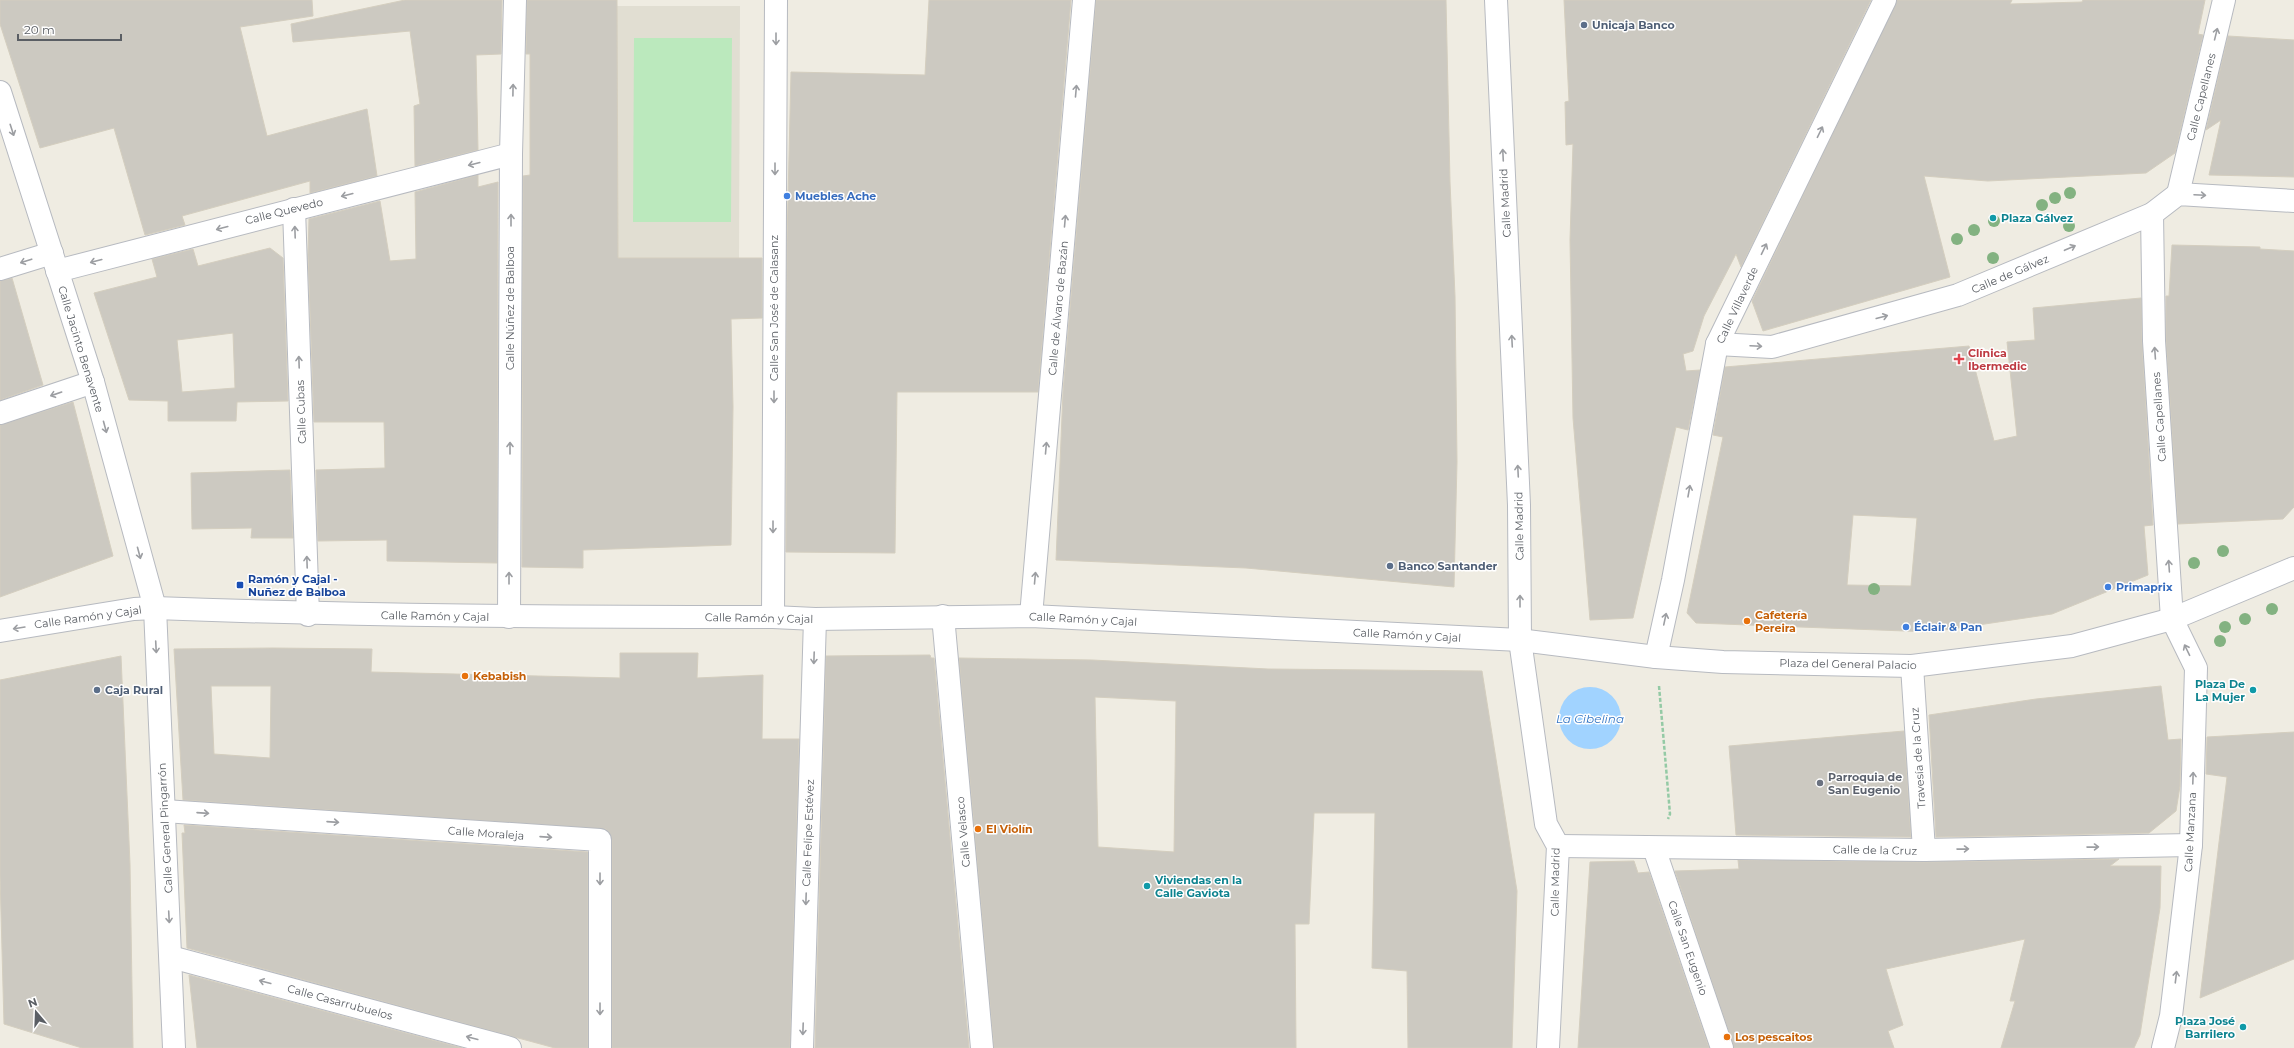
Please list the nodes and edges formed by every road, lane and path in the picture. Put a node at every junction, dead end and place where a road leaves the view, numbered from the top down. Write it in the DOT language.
graph roads {
  1 [pos="515,0"];
  2 [pos="776,0"];
  3 [pos="1084,0"];
  4 [pos="1496,0"];
  5 [pos="1885,0"];
  6 [pos="2224,0"];
  7 [pos="0,92"];
  8 [pos="511,154"];
  9 [pos="2178,194"];
  10 [pos="2294,201"];
  11 [pos="294,208"];
  12 [pos="2152,214"];
  13 [pos="54,262"];
  14 [pos="0,269"];
  15 [pos="1717,344"];
  16 [pos="93,382"];
  17 [pos="0,413"];
  18 [pos="2294,568"];
  19 [pos="154,608"];
  20 [pos="308,615"];
  21 [pos="943,616"];
  22 [pos="1032,616"];
  23 [pos="509,617"];
  24 [pos="773,617"];
  25 [pos="815,619"];
  26 [pos="2172,619"];
  27 [pos="0,630"];
  28 [pos="1520,640"];
  29 [pos="1656,657"];
  30 [pos="1912,666"];
  31 [pos="164,811"];
  32 [pos="2191,844"];
  33 [pos="1558,846"];
  34 [pos="1654,848"];
  35 [pos="1924,850"];
  36 [pos="171,957"];
  37 [pos="174,1048"];
  38 [pos="510,1048"];
  39 [pos="600,1048"];
  40 [pos="802,1048"];
  41 [pos="982,1048"];
  42 [pos="1548,1048"];
  43 [pos="1722,1048"];
  44 [pos="2163,1048"];
  8 -- 1 [label="street, Calle Núñez de Balboa, one-way"];
  2 -- 24 [label="street, Calle San José de Calasanz, one-way"];
  22 -- 3 [label="street, Calle de Álvaro de Bazán, one-way"];
  28 -- 4 [label="street, Calle Madrid, one-way"];
  15 -- 5 [label="street, Calle Villaverde, one-way"];
  9 -- 6 [label="street, Calle Capellanes, one-way"];
  7 -- 13 [label="street, Calle Jacinto Benavente, one-way"];
  8 -- 11 [label="street, Calle Quevedo, one-way"];
  23 -- 8 [label="street, Calle Núñez de Balboa, one-way"];
  9 -- 10 [label="street, one-way"];
  9 -- 12 [label="street, Calle de Gálvez"];
  11 -- 13 [label="street, Calle Quevedo, one-way"];
  20 -- 11 [label="street, Calle Cubas, one-way"];
  15 -- 12 [label="street, Calle de Gálvez, one-way"];
  26 -- 12 [label="street, Calle Capellanes, one-way"];
  13 -- 14 [label="street, Calle Quevedo, one-way"];
  13 -- 16 [label="street, Calle Jacinto Benavente"];
  29 -- 15 [label="street, Calle Villaverde, one-way"];
  16 -- 17 [label="street, one-way"];
  16 -- 19 [label="street, Calle Jacinto Benavente, one-way"];
  18 -- 26 [label="street, Plaza del General Palacio"];
  19 -- 20 [label="street, Calle Ramón y Cajal"];
  19 -- 27 [label="street, Calle Ramón y Cajal, one-way"];
  19 -- 31 [label="street, Calle General Pingarrón, one-way"];
  20 -- 23 [label="street, Calle Ramón y Cajal"];
  21 -- 22 [label="street, Calle Ramón y Cajal"];
  21 -- 25 [label="street, Calle Ramón y Cajal"];
  21 -- 41 [label="street, Calle Velasco"];
  22 -- 28 [label="street, Calle Ramón y Cajal"];
  23 -- 24 [label="street, Calle Ramón y Cajal"];
  24 -- 25 [label="street, Calle Ramón y Cajal"];
  25 -- 40 [label="street, Calle Felipe Estévez, one-way"];
  26 -- 30 [label="street, Plaza del General Palacio"];
  32 -- 26 [label="street, Calle Manzana, one-way"];
  28 -- 29 [label="street, Plaza del General Palacio"];
  28 -- 33 [label="street, Calle Madrid"];
  29 -- 30 [label="street, Plaza del General Palacio"];
  29 -- 34 [label="path"];
  30 -- 35 [label="street, Travesía de la Cruz"];
  31 -- 36 [label="street, Calle General Pingarrón, one-way"];
  31 -- 39 [label="street, Calle Moraleja, one-way"];
  35 -- 32 [label="street, Calle de la Cruz, one-way"];
  44 -- 32 [label="street, Calle Manzana, one-way"];
  33 -- 34 [label="street, Calle de la Cruz"];
  33 -- 42 [label="street, Calle Madrid"];
  34 -- 35 [label="street, Calle de la Cruz"];
  34 -- 43 [label="street, Calle San Eugenio"];
  36 -- 37 [label="street, Calle General Pingarrón"];
  38 -- 36 [label="street, Calle Casarrubuelos, one-way"];
}
